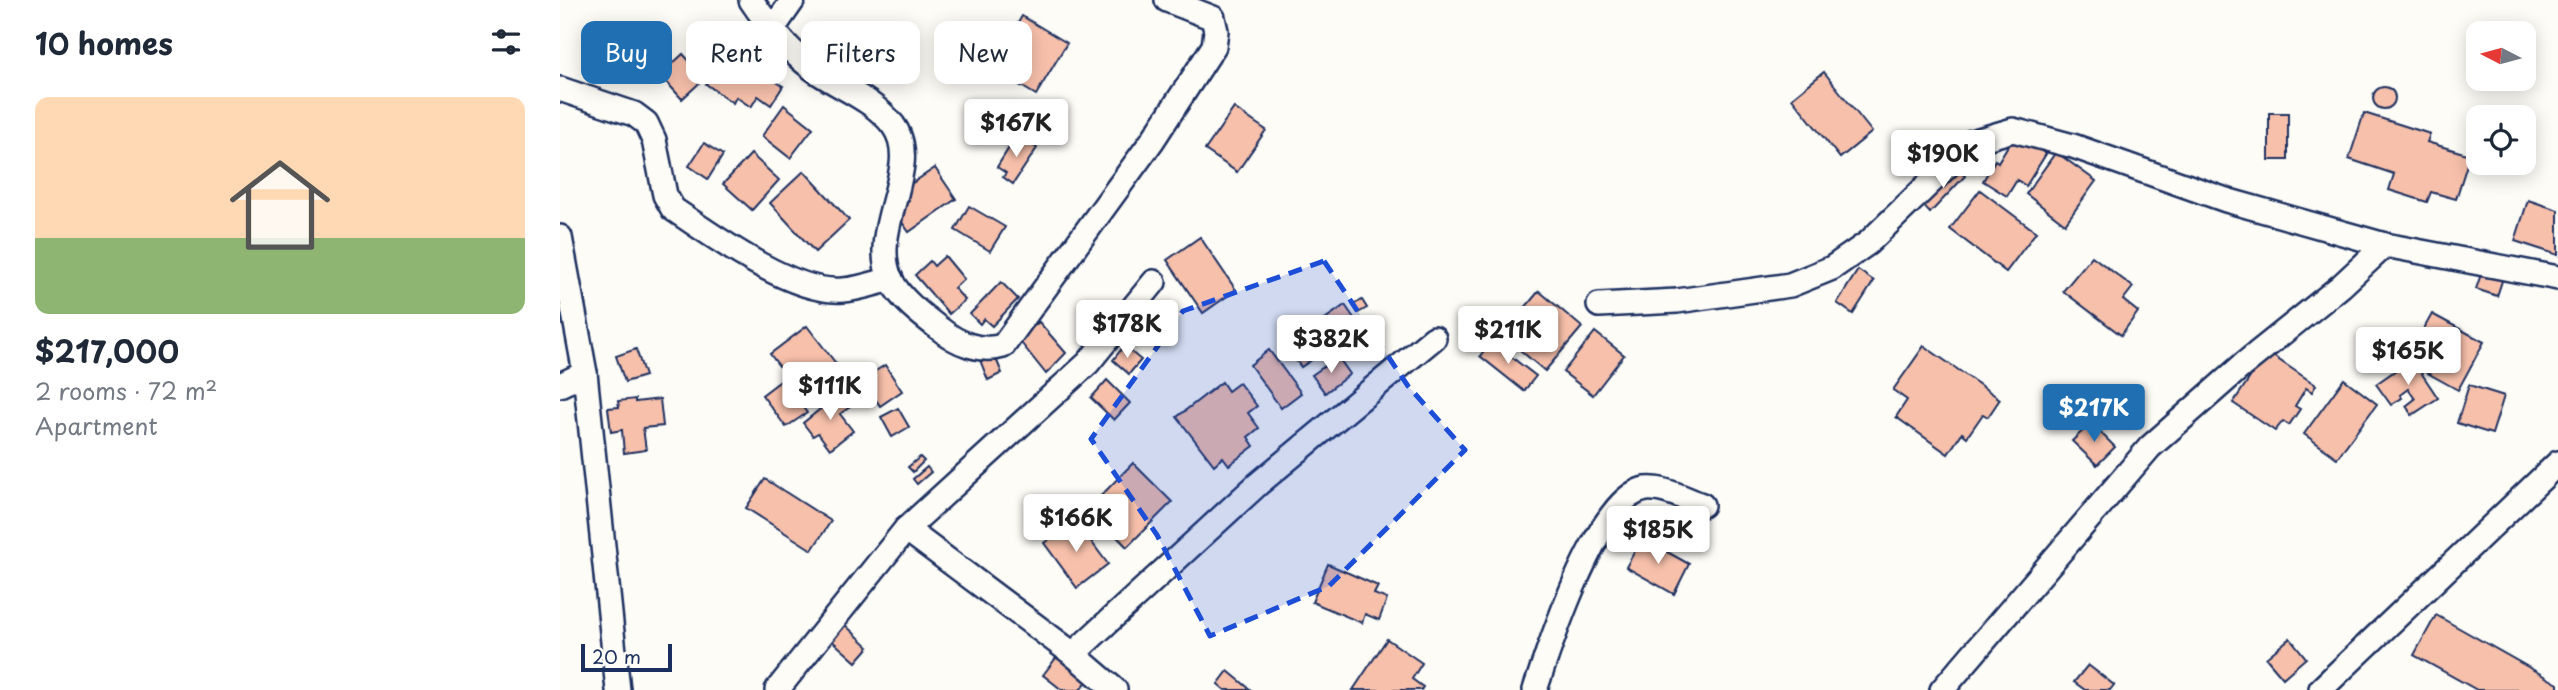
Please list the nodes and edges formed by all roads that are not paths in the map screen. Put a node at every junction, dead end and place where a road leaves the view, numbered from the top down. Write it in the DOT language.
graph roads {
  1 [pos="751,0"];
  2 [pos="793,0"];
  3 [pos="1167,0"];
  4 [pos="766,21"];
  5 [pos="778,21"];
  6 [pos="787,44"];
  7 [pos="560,89"];
  8 [pos="560,237"];
  9 [pos="2385,245"];
  10 [pos="564,276"];
  11 [pos="2558,278"];
  12 [pos="891,279"];
  13 [pos="1154,282"];
  14 [pos="1599,305"];
  15 [pos="1434,338"];
  16 [pos="585,373"];
  17 [pos="560,385"];
  18 [pos="2558,463"];
  19 [pos="1702,505"];
  20 [pos="906,529"];
  21 [pos="1073,654"];
  22 [pos="2321,689"];
  23 [pos="618,690"];
  24 [pos="777,690"];
  25 [pos="1115,690"];
  26 [pos="1535,690"];
  27 [pos="1942,690"];
  1 -- 4 [label="street"];
  2 -- 5 [label="street"];
  3 -- 12 [label="street"];
  6 -- 12 [label="street"];
  7 -- 12 [label="street"];
  8 -- 10 [label="street"];
  9 -- 11 [label="street"];
  9 -- 14 [label="street"];
  9 -- 27 [label="street"];
  10 -- 16 [label="street"];
  13 -- 20 [label="street"];
  15 -- 21 [label="street"];
  16 -- 17 [label="street"];
  16 -- 23 [label="street"];
  18 -- 22 [label="street"];
  19 -- 26 [label="street"];
  20 -- 21 [label="street"];
  20 -- 24 [label="street"];
  21 -- 25 [label="street"];
}
